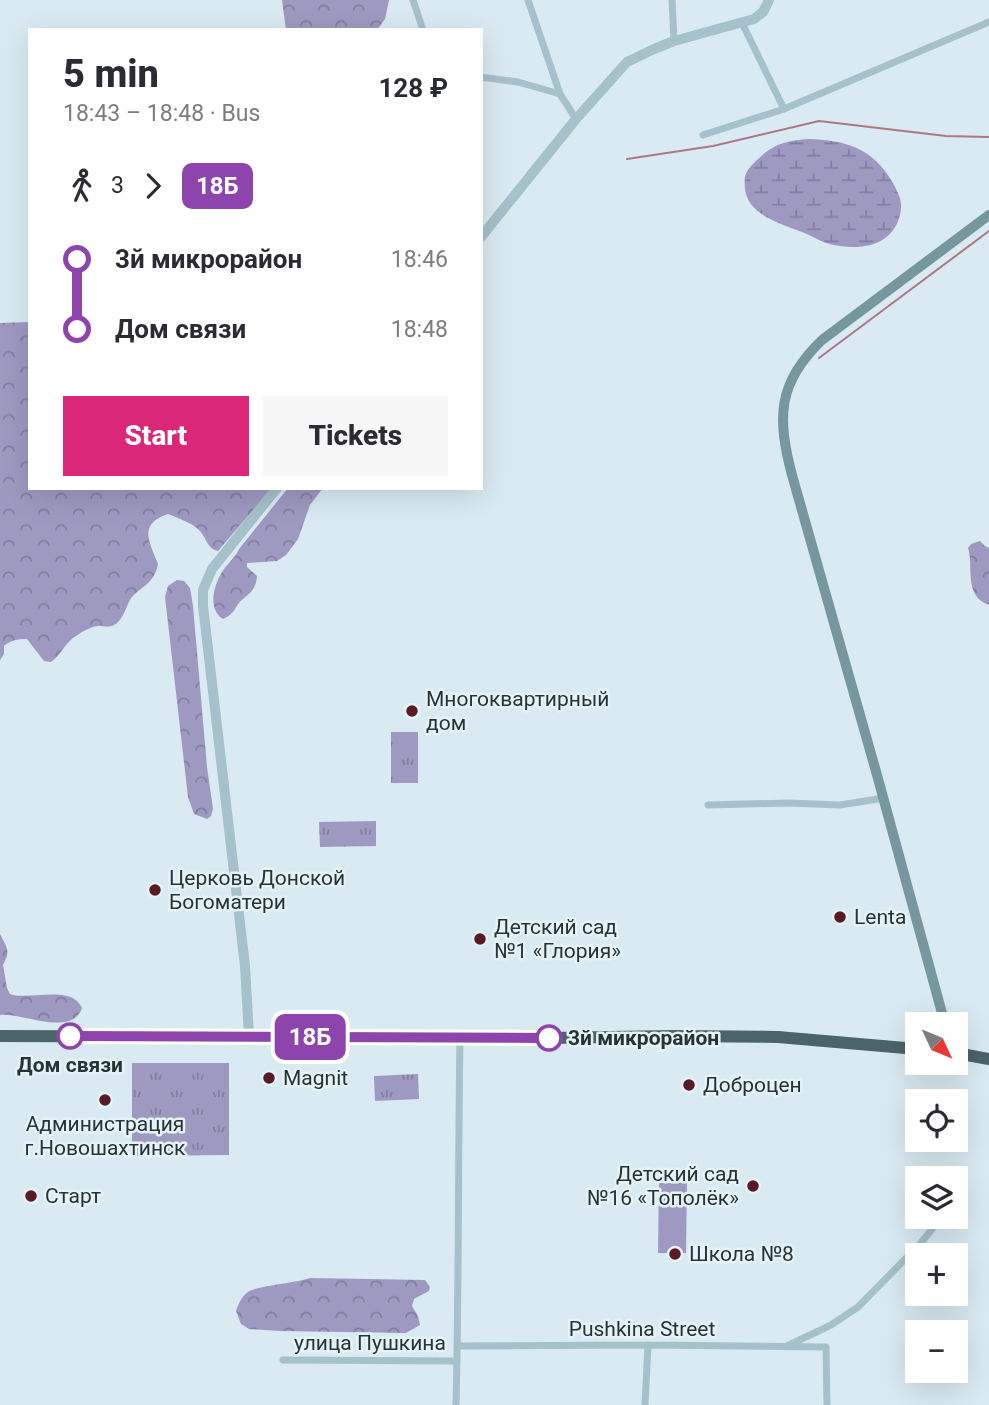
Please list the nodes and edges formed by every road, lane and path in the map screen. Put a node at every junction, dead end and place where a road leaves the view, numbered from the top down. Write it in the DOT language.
graph roads {
  1 [pos="413,0"];
  2 [pos="528,0"];
  3 [pos="672,0"];
  4 [pos="769,0"];
  5 [pos="989,22"];
  6 [pos="742,23"];
  7 [pos="423,28"];
  8 [pos="674,41"];
  9 [pos="483,77"];
  10 [pos="560,94"];
  11 [pos="784,109"];
  12 [pos="576,119"];
  13 [pos="703,135"];
  14 [pos="989,215"];
  15 [pos="483,235"];
  16 [pos="275,490"];
  17 [pos="884,798"];
  18 [pos="708,805"];
  19 [pos="942,1012"];
  20 [pos="0,1036"];
  21 [pos="249,1036"];
  22 [pos="460,1037"];
  23 [pos="905,1048"];
  24 [pos="968,1055"];
  25 [pos="989,1059"];
  26 [pos="932,1229"];
  27 [pos="648,1345"];
  28 [pos="457,1346"];
  29 [pos="787,1347"];
  30 [pos="282,1360"];
  31 [pos="457,1361"];
  32 [pos="456,1405"];
  33 [pos="645,1405"];
  34 [pos="827,1405"];
  1 -- 7 [label="street"];
  2 -- 10 [label="street"];
  3 -- 8 [label="street"];
  4 -- 6 [label="street"];
  5 -- 11 [label="street"];
  6 -- 8 [label="street"];
  6 -- 11 [label="street"];
  8 -- 12 [label="street"];
  9 -- 10 [label="street"];
  10 -- 12 [label="street"];
  11 -- 13 [label="street"];
  12 -- 15 [label="street"];
  14 -- 17 [label="main road"];
  16 -- 21 [label="street"];
  17 -- 18 [label="street"];
  17 -- 19 [label="main road"];
  20 -- 21 [label="highway"];
  21 -- 22 [label="highway"];
  22 -- 23 [label="highway"];
  22 -- 28 [label="street"];
  24 -- 25 [label="highway"];
  26 -- 29 [label="street"];
  27 -- 28 [label="street, Pushkina Street"];
  27 -- 29 [label="street, Pushkina Street"];
  27 -- 33 [label="street"];
  28 -- 31 [label="street"];
  29 -- 34 [label="street, Pushkina Street"];
  30 -- 31 [label="street, улица Пушкина"];
  31 -- 32 [label="street"];
}
